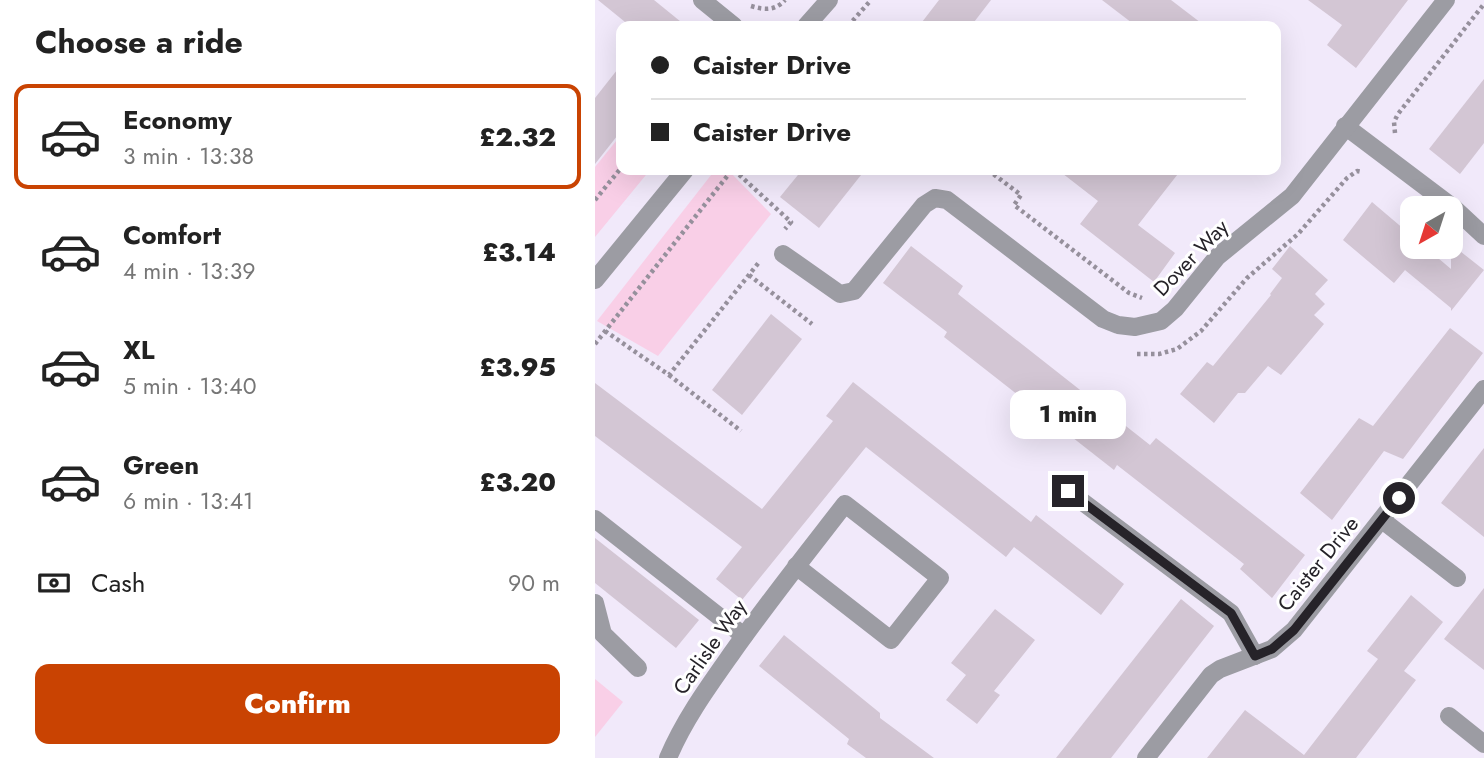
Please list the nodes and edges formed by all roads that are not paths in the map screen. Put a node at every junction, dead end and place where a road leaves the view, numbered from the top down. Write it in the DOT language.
graph roads {
  1 [pos="702,0"];
  2 [pos="829,0"];
  3 [pos="1446,0"];
  4 [pos="728,21"];
  5 [pos="810,21"];
  6 [pos="1345,126"];
  7 [pos="681,175"];
  8 [pos="1484,234"];
  9 [pos="774,254"];
  10 [pos="595,280"];
  11 [pos="1484,389"];
  12 [pos="1068,491"];
  13 [pos="595,519"];
  14 [pos="1382,520"];
  15 [pos="796,566"];
  16 [pos="1457,578"];
  17 [pos="595,603"];
  18 [pos="744,636"];
  19 [pos="1255,656"];
  20 [pos="638,668"];
  21 [pos="1449,716"];
  22 [pos="1484,744"];
  23 [pos="668,758"];
  24 [pos="1146,758"];
  1 -- 4 [label="street"];
  2 -- 5 [label="street"];
  3 -- 6 [label="street, Dover Way"];
  6 -- 8 [label="street"];
  6 -- 9 [label="street, Dover Way"];
  7 -- 10 [label="street"];
  11 -- 14 [label="street, Caister Drive"];
  12 -- 19 [label="street"];
  13 -- 18 [label="street"];
  14 -- 16 [label="street"];
  14 -- 19 [label="street, Caister Drive"];
  15 -- 15 [label="street, Carlisle Way"];
  15 -- 18 [label="street, Carlisle Way"];
  17 -- 20 [label="street"];
  18 -- 23 [label="street, Carlisle Way"];
  19 -- 24 [label="street, Caister Drive"];
  21 -- 22 [label="street"];
}
